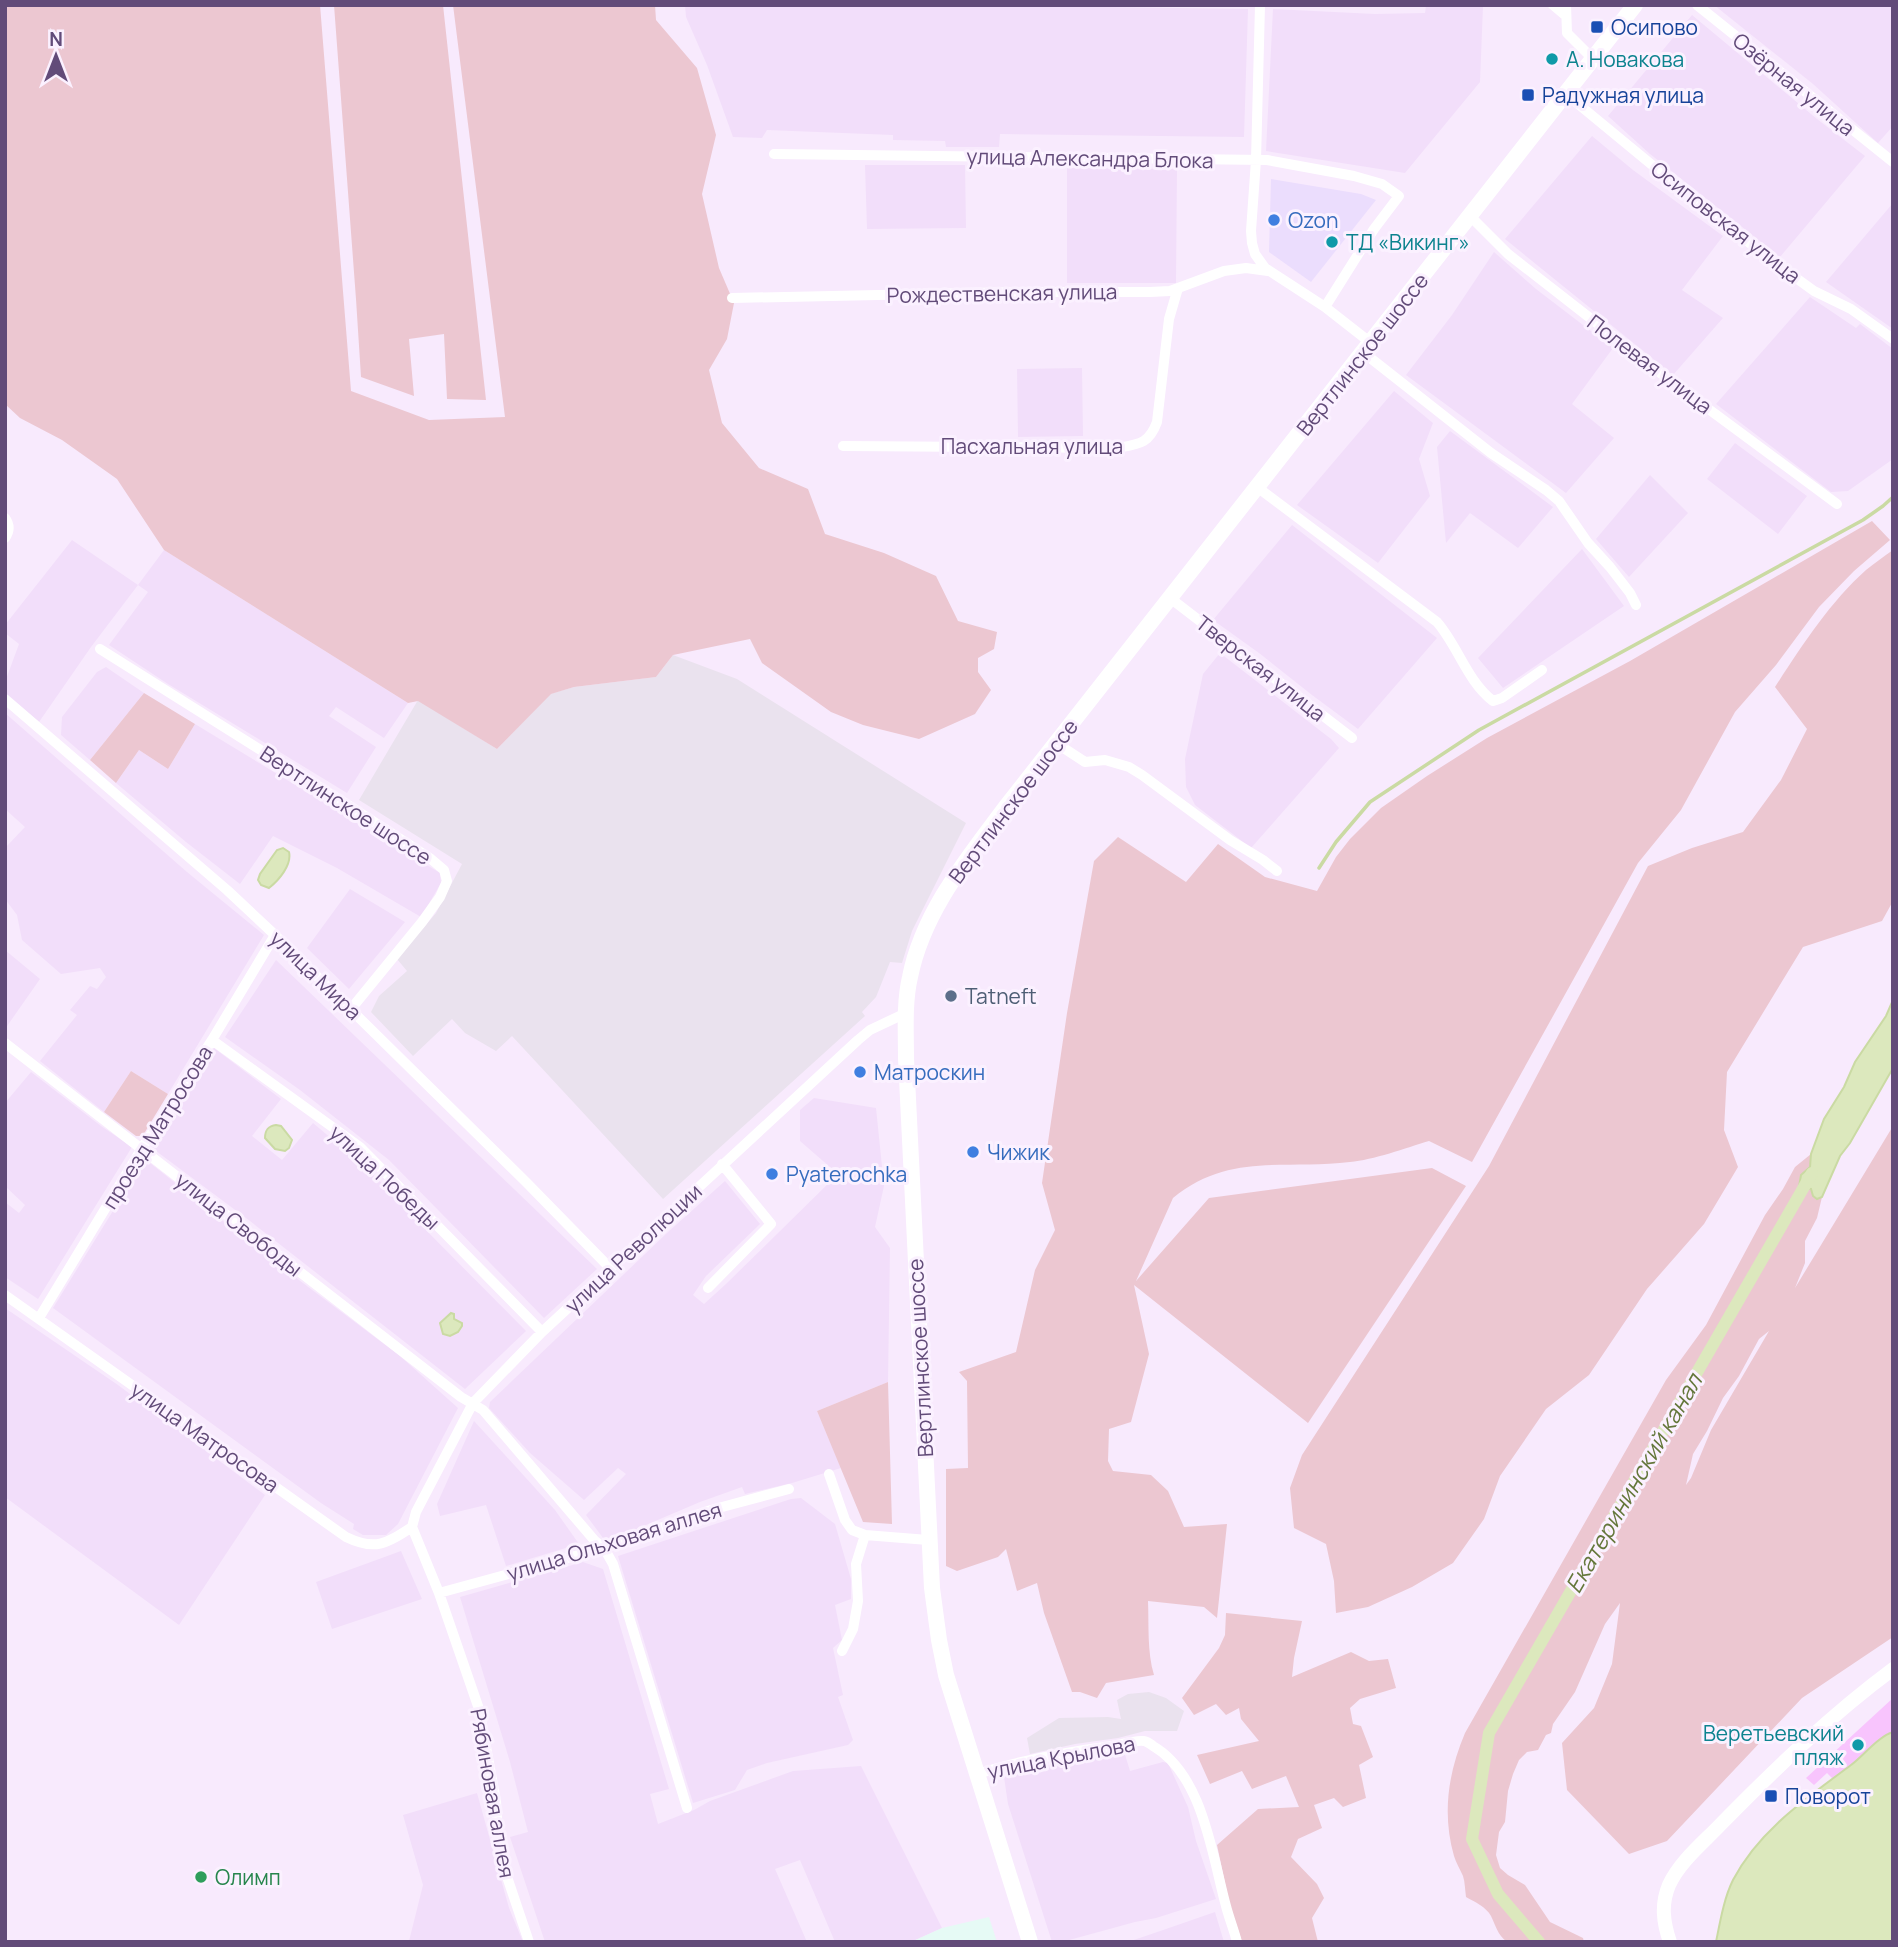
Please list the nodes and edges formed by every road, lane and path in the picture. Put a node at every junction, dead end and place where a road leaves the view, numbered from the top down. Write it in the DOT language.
graph roads {
  1 [pos="1260,5"];
  2 [pos="1553,5"];
  3 [pos="1636,5"];
  4 [pos="1697,5"];
  5 [pos="1566,10"];
  6 [pos="1593,59"];
  7 [pos="1566,94"];
  8 [pos="774,154"];
  9 [pos="1256,160"];
  10 [pos="1893,162"];
  11 [pos="1470,216"];
  12 [pos="1268,271"];
  13 [pos="1178,288"];
  14 [pos="732,298"];
  15 [pos="1325,307"];
  16 [pos="1893,339"];
  17 [pos="1367,348"];
  18 [pos="844,446"];
  19 [pos="1257,487"];
  20 [pos="1837,504"];
  21 [pos="5,518"];
  22 [pos="5,538"];
  23 [pos="1170,598"];
  24 [pos="1636,605"];
  25 [pos="100,649"];
  26 [pos="1542,670"];
  27 [pos="5,699"];
  28 [pos="1352,738"];
  29 [pos="1056,743"];
  30 [pos="1276,871"];
  31 [pos="275,934"];
  32 [pos="351,1009"];
  33 [pos="906,1013"];
  34 [pos="212,1040"];
  35 [pos="5,1043"];
  36 [pos="142,1148"];
  37 [pos="723,1164"];
  38 [pos="611,1269"];
  39 [pos="708,1288"];
  40 [pos="5,1295"];
  41 [pos="39,1318"];
  42 [pos="542,1332"];
  43 [pos="474,1403"];
  44 [pos="829,1474"];
  45 [pos="789,1489"];
  46 [pos="412,1527"];
  47 [pos="866,1535"];
  48 [pos="929,1541"];
  49 [pos="604,1548"];
  50 [pos="439,1593"];
  51 [pos="842,1651"];
  52 [pos="1893,1669"];
  53 [pos="977,1774"];
  54 [pos="687,1808"];
  55 [pos="529,1942"];
  56 [pos="1030,1942"];
  57 [pos="1237,1942"];
  58 [pos="1670,1942"];
  1 -- 9 [label="street"];
  2 -- 5 [label="street"];
  3 -- 6 [label="main road, Вертлинское шоссе"];
  4 -- 10 [label="street, Озёрная улица"];
  5 -- 6 [label="street"];
  6 -- 7 [label="main road, Вертлинское шоссе"];
  7 -- 11 [label="main road, Вертлинское шоссе"];
  7 -- 16 [label="street, Осиповская улица"];
  8 -- 9 [label="street, улица Александра Блока"];
  9 -- 12 [label="street"];
  9 -- 15 [label="street, улица Александра Блока"];
  11 -- 17 [label="main road, Вертлинское шоссе"];
  11 -- 20 [label="street, Полевая улица"];
  12 -- 13 [label="street, Рождественская улица"];
  12 -- 15 [label="street"];
  13 -- 14 [label="street, Рождественская улица"];
  13 -- 18 [label="street, Пасхальная улица"];
  15 -- 17 [label="street"];
  17 -- 19 [label="main road, Вертлинское шоссе"];
  17 -- 24 [label="street"];
  19 -- 23 [label="main road, Вертлинское шоссе"];
  19 -- 26 [label="street"];
  21 -- 22 [label="street"];
  23 -- 28 [label="street, Тверская улица"];
  23 -- 29 [label="main road, Вертлинское шоссе"];
  25 -- 32 [label="street, Вертлинское шоссе"];
  27 -- 31 [label="street, улица Мира"];
  29 -- 30 [label="street"];
  29 -- 33 [label="main road, Вертлинское шоссе"];
  31 -- 32 [label="street, улица Мира"];
  31 -- 34 [label="street, проезд Матросова"];
  32 -- 38 [label="street, улица Мира"];
  33 -- 37 [label="street, улица Революции"];
  33 -- 48 [label="main road, Вертлинское шоссе"];
  34 -- 36 [label="street, проезд Матросова"];
  34 -- 42 [label="street, улица Победы"];
  35 -- 36 [label="street, улица Свободы"];
  36 -- 41 [label="street, проезд Матросова"];
  36 -- 43 [label="street, улица Свободы"];
  37 -- 38 [label="street, улица Революции"];
  37 -- 39 [label="street"];
  38 -- 42 [label="street, улица Революции"];
  40 -- 41 [label="street, улица Матросова"];
  41 -- 46 [label="street, улица Матросова"];
  42 -- 43 [label="street, улица Революции"];
  43 -- 46 [label="street, улица Революции"];
  43 -- 49 [label="street, улица Свободы"];
  44 -- 47 [label="street"];
  45 -- 49 [label="street, улица Ольховая аллея"];
  46 -- 50 [label="street, Рябиновая аллея"];
  47 -- 48 [label="street"];
  47 -- 51 [label="street"];
  48 -- 53 [label="main road, Вертлинское шоссе"];
  49 -- 50 [label="street, улица Ольховая аллея"];
  49 -- 54 [label="street"];
  50 -- 55 [label="street, Рябиновая аллея"];
  52 -- 58 [label="street"];
  53 -- 56 [label="main road, Вертлинское шоссе"];
  53 -- 57 [label="street, улица Крылова"];
}
